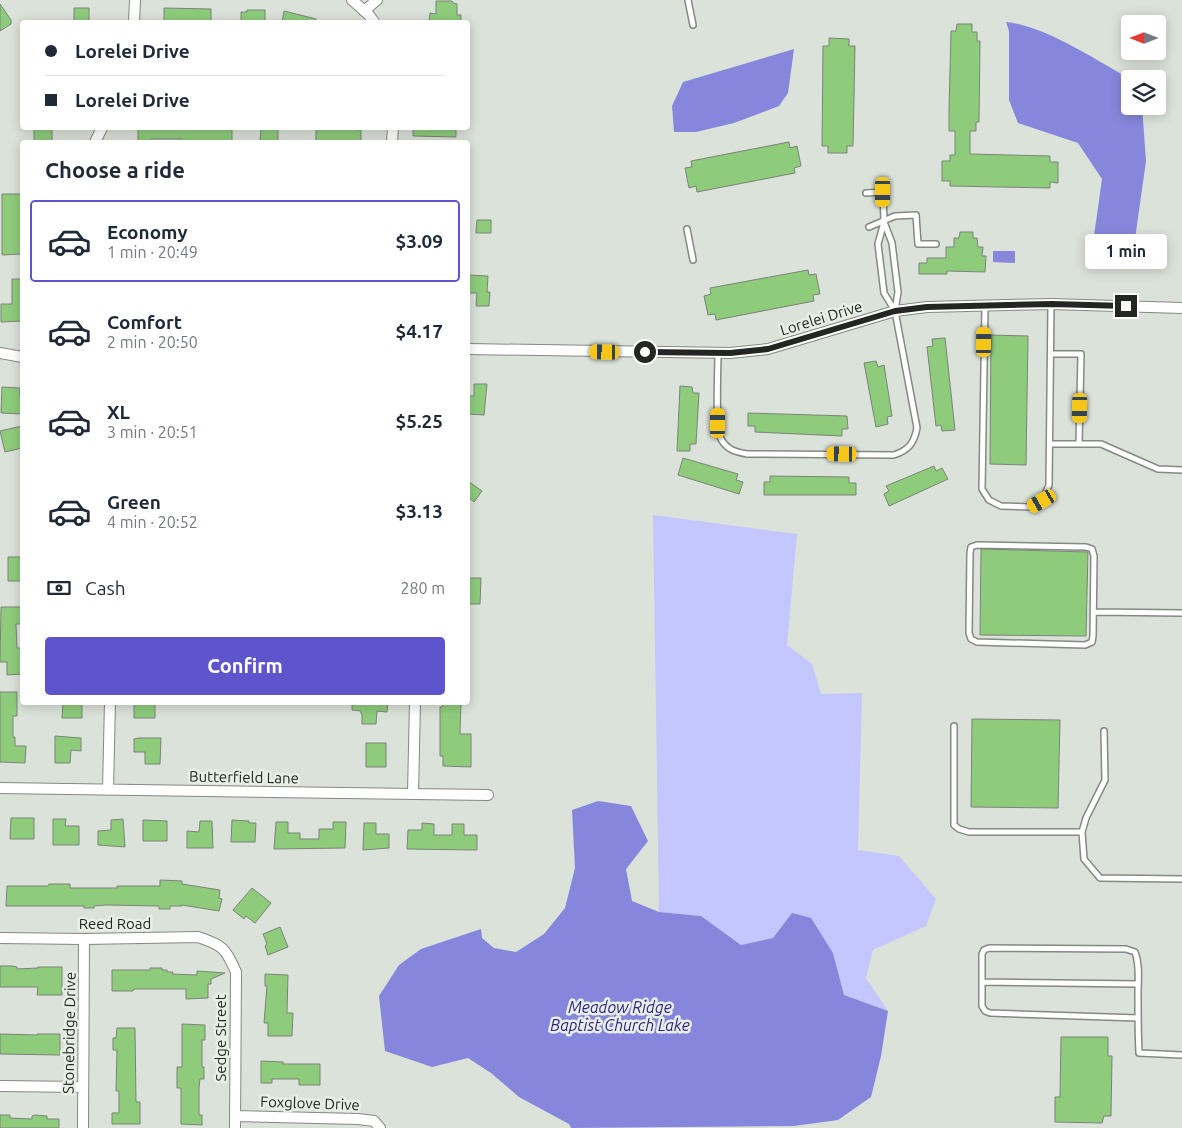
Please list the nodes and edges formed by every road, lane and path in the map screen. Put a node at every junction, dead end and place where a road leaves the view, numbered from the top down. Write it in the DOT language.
graph roads {
  1 [pos="135,0"];
  2 [pos="352,0"];
  3 [pos="377,0"];
  4 [pos="688,0"];
  5 [pos="364,11"];
  6 [pos="134,20"];
  7 [pos="372,20"];
  8 [pos="693,25"];
  9 [pos="866,193"];
  10 [pos="884,222"];
  11 [pos="869,227"];
  12 [pos="687,229"];
  13 [pos="936,244"];
  14 [pos="693,260"];
  15 [pos="1052,304"];
  16 [pos="985,306"];
  17 [pos="1182,308"];
  18 [pos="895,311"];
  19 [pos="470,349"];
  20 [pos="0,353"];
  21 [pos="718,353"];
  22 [pos="1051,354"];
  23 [pos="20,357"];
  24 [pos="1050,444"];
  25 [pos="1079,444"];
  26 [pos="1182,470"];
  27 [pos="1094,612"];
  28 [pos="1182,613"];
  29 [pos="110,705"];
  30 [pos="415,705"];
  31 [pos="954,726"];
  32 [pos="1104,731"];
  33 [pos="0,788"];
  34 [pos="108,790"];
  35 [pos="413,794"];
  36 [pos="488,795"];
  37 [pos="1082,832"];
  38 [pos="1182,879"];
  39 [pos="0,938"];
  40 [pos="84,939"];
  41 [pos="226,950"];
  42 [pos="982,982"];
  43 [pos="1138,984"];
  44 [pos="1138,1018"];
  45 [pos="1182,1055"];
  46 [pos="0,1086"];
  47 [pos="83,1087"];
  48 [pos="235,1116"];
  49 [pos="83,1128"];
  50 [pos="235,1128"];
  51 [pos="380,1128"];
  1 -- 6 [label="street"];
  2 -- 5 [label="street"];
  3 -- 5 [label="street"];
  4 -- 8 [label="lane"];
  5 -- 7 [label="street"];
  9 -- 10 [label="lane"];
  10 -- 11 [label="lane"];
  10 -- 13 [label="lane"];
  10 -- 18 [label="lane"];
  10 -- 18 [label="lane"];
  12 -- 14 [label="lane"];
  15 -- 16 [label="street, Lorelei Drive"];
  15 -- 17 [label="street, Lorelei Drive"];
  15 -- 22 [label="lane"];
  16 -- 18 [label="street, Lorelei Drive"];
  16 -- 24 [label="lane"];
  18 -- 21 [label="street, Lorelei Drive"];
  18 -- 21 [label="lane"];
  19 -- 21 [label="street, Lorelei Drive"];
  20 -- 23 [label="street"];
  22 -- 24 [label="lane"];
  22 -- 25 [label="lane"];
  24 -- 25 [label="lane"];
  25 -- 26 [label="lane"];
  27 -- 27 [label="lane"];
  27 -- 28 [label="lane"];
  29 -- 34 [label="street"];
  30 -- 35 [label="street"];
  31 -- 37 [label="lane"];
  32 -- 37 [label="lane"];
  33 -- 34 [label="street, Butterfield Lane"];
  34 -- 35 [label="street, Butterfield Lane"];
  35 -- 36 [label="street, Butterfield Lane"];
  37 -- 38 [label="lane"];
  39 -- 40 [label="street, Reed Road"];
  40 -- 41 [label="street, Reed Road"];
  40 -- 47 [label="street, Stonebridge Drive"];
  41 -- 48 [label="street, Sedge Street"];
  42 -- 43 [label="lane"];
  42 -- 43 [label="lane"];
  42 -- 44 [label="lane"];
  43 -- 44 [label="lane"];
  44 -- 45 [label="lane"];
  46 -- 47 [label="street"];
  47 -- 49 [label="street, Stonebridge Drive"];
  48 -- 50 [label="street, Sedge Street"];
  48 -- 51 [label="street, Foxglove Drive"];
}
